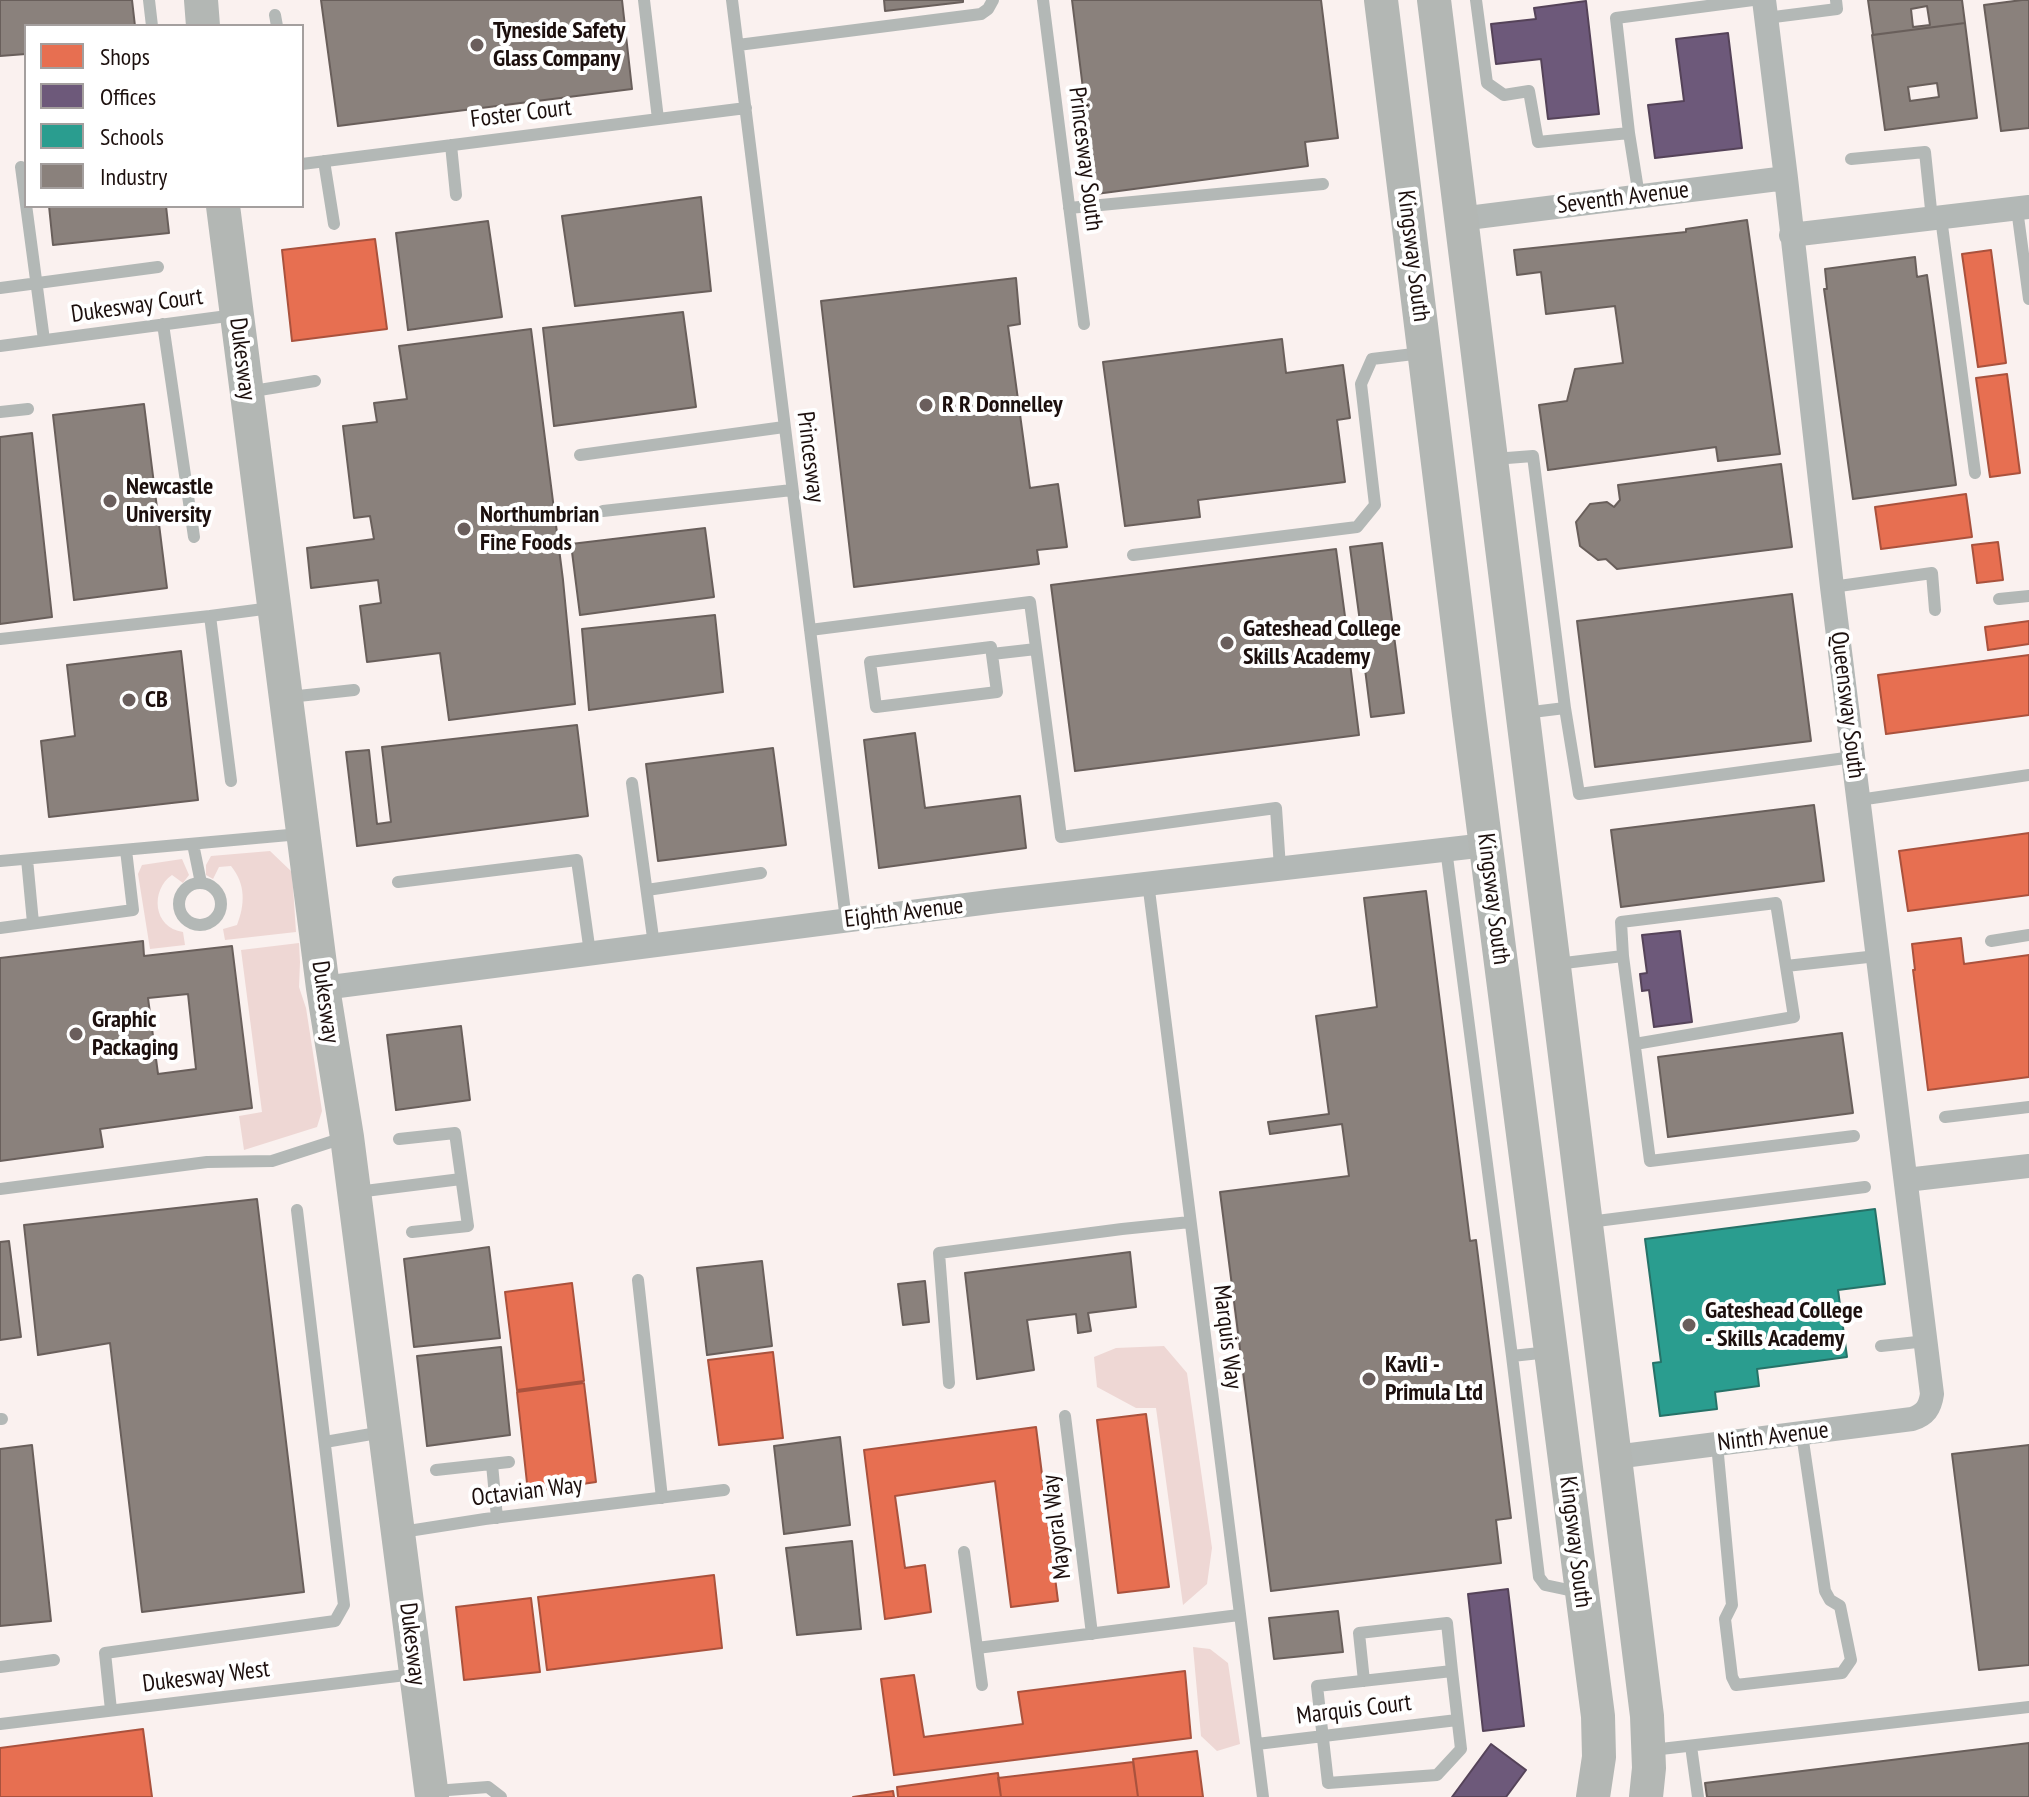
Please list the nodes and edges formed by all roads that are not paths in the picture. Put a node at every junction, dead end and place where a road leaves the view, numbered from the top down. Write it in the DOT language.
graph roads {
  1 [pos="149,0"];
  2 [pos="201,0"];
  3 [pos="644,0"];
  4 [pos="732,0"];
  5 [pos="993,0"];
  6 [pos="1043,0"];
  7 [pos="1381,0"];
  8 [pos="1434,0"];
  9 [pos="1476,0"];
  10 [pos="1836,0"];
  11 [pos="1761,6"];
  12 [pos="152,24"];
  13 [pos="203,24"];
  14 [pos="738,45"];
  15 [pos="746,108"];
  16 [pos="658,119"];
  17 [pos="1629,133"];
  18 [pos="451,145"];
  19 [pos="1851,159"];
  20 [pos="324,161"];
  21 [pos="304,164"];
  22 [pos="21,167"];
  23 [pos="1786,178"];
  24 [pos="1323,184"];
  25 [pos="24,190"];
  26 [pos="456,195"];
  27 [pos="1639,196"];
  28 [pos="26,208"];
  29 [pos="223,208"];
  30 [pos="1069,208"];
  31 [pos="2023,208"];
  32 [pos="1936,218"];
  33 [pos="1460,219"];
  34 [pos="334,224"];
  35 [pos="1791,235"];
  36 [pos="158,267"];
  37 [pos="36,284"];
  38 [pos="0,288"];
  39 [pos="2029,299"];
  40 [pos="236,315"];
  41 [pos="163,324"];
  42 [pos="1084,324"];
  43 [pos="44,340"];
  44 [pos="0,346"];
  45 [pos="1425,352"];
  46 [pos="315,381"];
  47 [pos="246,392"];
  48 [pos="28,409"];
  49 [pos="0,412"];
  50 [pos="784,427"];
  51 [pos="580,455"];
  52 [pos="1490,459"];
  53 [pos="1975,473"];
  54 [pos="792,490"];
  55 [pos="603,511"];
  56 [pos="194,537"];
  57 [pos="1133,555"];
  58 [pos="1832,587"];
  59 [pos="2029,596"];
  60 [pos="1999,599"];
  61 [pos="274,608"];
  62 [pos="1935,610"];
  63 [pos="210,616"];
  64 [pos="810,630"];
  65 [pos="0,639"];
  66 [pos="1036,649"];
  67 [pos="992,654"];
  68 [pos="354,690"];
  69 [pos="285,698"];
  70 [pos="1565,708"];
  71 [pos="1521,713"];
  72 [pos="1853,757"];
  73 [pos="2029,775"];
  74 [pos="231,781"];
  75 [pos="632,783"];
  76 [pos="1859,800"];
  77 [pos="303,834"];
  78 [pos="193,844"];
  79 [pos="1486,845"];
  80 [pos="1446,849"];
  81 [pos="126,850"];
  82 [pos="27,859"];
  83 [pos="0,861"];
  84 [pos="1280,868"];
  85 [pos="761,873"];
  86 [pos="398,882"];
  87 [pos="1148,882"];
  88 [pos="201,883"];
  89 [pos="647,890"];
  90 [pos="846,920"];
  91 [pos="33,923"];
  92 [pos="0,928"];
  93 [pos="2029,935"];
  94 [pos="1991,941"];
  95 [pos="654,945"];
  96 [pos="590,953"];
  97 [pos="1623,956"];
  98 [pos="1877,956"];
  99 [pos="1553,964"];
  100 [pos="1786,966"];
  101 [pos="323,988"];
  102 [pos="1635,1044"];
  103 [pos="2029,1107"];
  104 [pos="1945,1117"];
  105 [pos="1854,1136"];
  106 [pos="347,1137"];
  107 [pos="399,1139"];
  108 [pos="2029,1166"];
  109 [pos="461,1179"];
  110 [pos="1906,1180"];
  111 [pos="1865,1187"];
  112 [pos="0,1189"];
  113 [pos="354,1193"];
  114 [pos="297,1210"];
  115 [pos="1190,1222"];
  116 [pos="1586,1222"];
  117 [pos="412,1232"];
  118 [pos="638,1280"];
  119 [pos="1926,1341"];
  120 [pos="1881,1346"];
  121 [pos="1551,1352"];
  122 [pos="1512,1356"];
  123 [pos="949,1383"];
  124 [pos="1928,1410"];
  125 [pos="1065,1416"];
  126 [pos="386,1432"];
  127 [pos="1802,1434"];
  128 [pos="325,1442"];
  129 [pos="1717,1444"];
  130 [pos="1615,1457"];
  131 [pos="509,1462"];
  132 [pos="492,1464"];
  133 [pos="436,1470"];
  134 [pos="724,1490"];
  135 [pos="662,1498"];
  136 [pos="497,1518"];
  137 [pos="398,1532"];
  138 [pos="964,1552"];
  139 [pos="1581,1593"];
  140 [pos="1239,1615"];
  141 [pos="1092,1634"];
  142 [pos="977,1648"];
  143 [pos="54,1660"];
  144 [pos="0,1667"];
  145 [pos="1452,1671"];
  146 [pos="416,1673"];
  147 [pos="1364,1681"];
  148 [pos="982,1685"];
  149 [pos="2029,1707"];
  150 [pos="111,1710"];
  151 [pos="1457,1720"];
  152 [pos="0,1724"];
  153 [pos="1322,1736"];
  154 [pos="1257,1744"];
  155 [pos="1691,1746"];
  156 [pos="1649,1751"];
  157 [pos="432,1794"];
  158 [pos="501,1797"];
  159 [pos="1263,1797"];
  160 [pos="1593,1797"];
  161 [pos="1646,1797"];
  162 [pos="1698,1797"];
  1 -- 12 [label="lane"];
  2 -- 13 [label="street"];
  3 -- 16 [label="lane"];
  4 -- 14 [label="lane, Princesway"];
  5 -- 14 [label="lane"];
  6 -- 30 [label="lane, Princesway South"];
  7 -- 45 [label="street, Kingsway South"];
  8 -- 33 [label="street, Kingsway South"];
  9 -- 17 [label="lane"];
  10 -- 11 [label="lane"];
  11 -- 17 [label="lane"];
  11 -- 23 [label="street, Queensway South"];
  14 -- 15 [label="lane, Princesway"];
  15 -- 16 [label="lane, Foster Court"];
  15 -- 50 [label="lane, Princesway"];
  16 -- 18 [label="lane, Foster Court"];
  17 -- 27 [label="lane"];
  18 -- 20 [label="lane, Foster Court"];
  18 -- 26 [label="lane"];
  19 -- 32 [label="lane"];
  20 -- 21 [label="lane, Foster Court"];
  20 -- 34 [label="lane"];
  22 -- 25 [label="lane, Dukesway Court"];
  23 -- 27 [label="street, Seventh Avenue"];
  23 -- 35 [label="street, Queensway South"];
  24 -- 30 [label="lane"];
  27 -- 33 [label="street, Seventh Avenue"];
  28 -- 37 [label="lane, Dukesway Court"];
  29 -- 40 [label="street, Dukesway"];
  30 -- 42 [label="lane, Princesway South"];
  31 -- 32 [label="street"];
  31 -- 39 [label="lane"];
  32 -- 35 [label="street"];
  32 -- 53 [label="lane"];
  33 -- 52 [label="street, Kingsway South"];
  35 -- 58 [label="street, Queensway South"];
  36 -- 37 [label="lane"];
  37 -- 38 [label="lane"];
  37 -- 43 [label="lane, Dukesway Court"];
  40 -- 41 [label="lane, Dukesway Court"];
  40 -- 47 [label="street, Dukesway"];
  41 -- 43 [label="lane, Dukesway Court"];
  41 -- 56 [label="lane"];
  43 -- 44 [label="lane, Dukesway Court"];
  45 -- 57 [label="lane"];
  45 -- 79 [label="street, Kingsway South"];
  46 -- 47 [label="lane"];
  47 -- 61 [label="street, Dukesway"];
  48 -- 49 [label="lane"];
  50 -- 51 [label="lane"];
  50 -- 54 [label="lane, Princesway"];
  52 -- 70 [label="lane"];
  52 -- 71 [label="street, Kingsway South"];
  54 -- 55 [label="lane"];
  54 -- 64 [label="lane, Princesway"];
  58 -- 62 [label="lane"];
  58 -- 72 [label="street, Queensway South"];
  59 -- 60 [label="lane"];
  61 -- 63 [label="lane"];
  61 -- 69 [label="street, Dukesway"];
  63 -- 65 [label="lane"];
  63 -- 74 [label="lane"];
  64 -- 66 [label="lane"];
  64 -- 90 [label="lane, Princesway"];
  66 -- 67 [label="lane"];
  66 -- 84 [label="lane"];
  67 -- 67 [label="lane"];
  68 -- 69 [label="lane"];
  69 -- 77 [label="street, Dukesway"];
  70 -- 71 [label="lane"];
  70 -- 72 [label="lane"];
  71 -- 99 [label="street, Kingsway South"];
  72 -- 76 [label="street, Queensway South"];
  73 -- 76 [label="lane"];
  75 -- 89 [label="lane"];
  76 -- 98 [label="street, Queensway South"];
  77 -- 78 [label="lane"];
  77 -- 101 [label="street, Dukesway"];
  78 -- 81 [label="lane"];
  78 -- 88 [label="lane"];
  79 -- 80 [label="street, Eighth Avenue"];
  79 -- 121 [label="street, Kingsway South"];
  80 -- 84 [label="street, Eighth Avenue"];
  80 -- 122 [label="lane"];
  81 -- 82 [label="lane"];
  81 -- 91 [label="lane"];
  82 -- 83 [label="lane"];
  82 -- 91 [label="lane"];
  84 -- 87 [label="street, Eighth Avenue"];
  85 -- 89 [label="lane"];
  86 -- 96 [label="lane"];
  87 -- 90 [label="street, Eighth Avenue"];
  87 -- 115 [label="lane, Marquis Way"];
  89 -- 95 [label="lane"];
  90 -- 95 [label="street, Eighth Avenue"];
  91 -- 92 [label="lane"];
  93 -- 94 [label="lane"];
  95 -- 96 [label="street, Eighth Avenue"];
  96 -- 101 [label="street, Eighth Avenue"];
  97 -- 99 [label="lane"];
  97 -- 100 [label="lane"];
  97 -- 102 [label="lane"];
  98 -- 100 [label="lane"];
  98 -- 110 [label="street, Queensway South"];
  99 -- 116 [label="street, Kingsway South"];
  100 -- 102 [label="lane"];
  101 -- 106 [label="street, Dukesway"];
  102 -- 105 [label="lane"];
  103 -- 104 [label="lane"];
  106 -- 112 [label="lane"];
  106 -- 113 [label="street, Dukesway"];
  107 -- 109 [label="lane"];
  108 -- 110 [label="street"];
  109 -- 113 [label="lane"];
  109 -- 117 [label="lane"];
  110 -- 119 [label="street, Queensway South"];
  111 -- 116 [label="lane"];
  113 -- 126 [label="street, Dukesway"];
  114 -- 128 [label="lane"];
  115 -- 123 [label="lane"];
  115 -- 140 [label="lane, Marquis Way"];
  116 -- 130 [label="street, Kingsway South"];
  118 -- 135 [label="lane"];
  119 -- 120 [label="lane"];
  119 -- 124 [label="street, Queensway South"];
  121 -- 122 [label="lane"];
  121 -- 139 [label="street, Kingsway South"];
  122 -- 139 [label="lane"];
  124 -- 127 [label="street, Ninth Avenue"];
  125 -- 141 [label="lane, Mayoral Way"];
  126 -- 128 [label="lane"];
  126 -- 137 [label="street, Dukesway"];
  127 -- 129 [label="street, Ninth Avenue"];
  127 -- 129 [label="lane"];
  128 -- 150 [label="lane"];
  129 -- 130 [label="street, Ninth Avenue"];
  130 -- 156 [label="street, Kingsway South"];
  131 -- 132 [label="lane"];
  132 -- 133 [label="lane"];
  132 -- 136 [label="lane"];
  134 -- 135 [label="lane, Octavian Way"];
  135 -- 136 [label="lane, Octavian Way"];
  136 -- 137 [label="lane, Octavian Way"];
  137 -- 146 [label="street, Dukesway"];
  138 -- 142 [label="lane"];
  139 -- 160 [label="street, Kingsway South"];
  140 -- 141 [label="lane"];
  140 -- 154 [label="lane, Marquis Way"];
  141 -- 142 [label="lane"];
  142 -- 148 [label="lane"];
  143 -- 144 [label="lane"];
  145 -- 147 [label="lane"];
  145 -- 147 [label="lane"];
  145 -- 151 [label="lane"];
  146 -- 150 [label="lane, Dukesway West"];
  146 -- 157 [label="street, Dukesway"];
  147 -- 153 [label="lane"];
  149 -- 155 [label="lane"];
  150 -- 152 [label="lane, Dukesway West"];
  151 -- 153 [label="lane, Marquis Court"];
  151 -- 153 [label="lane"];
  153 -- 154 [label="lane, Marquis Court"];
  154 -- 159 [label="lane, Marquis Way"];
  155 -- 156 [label="lane"];
  155 -- 162 [label="lane"];
  156 -- 161 [label="street, Kingsway South"];
  157 -- 158 [label="lane"];
}
